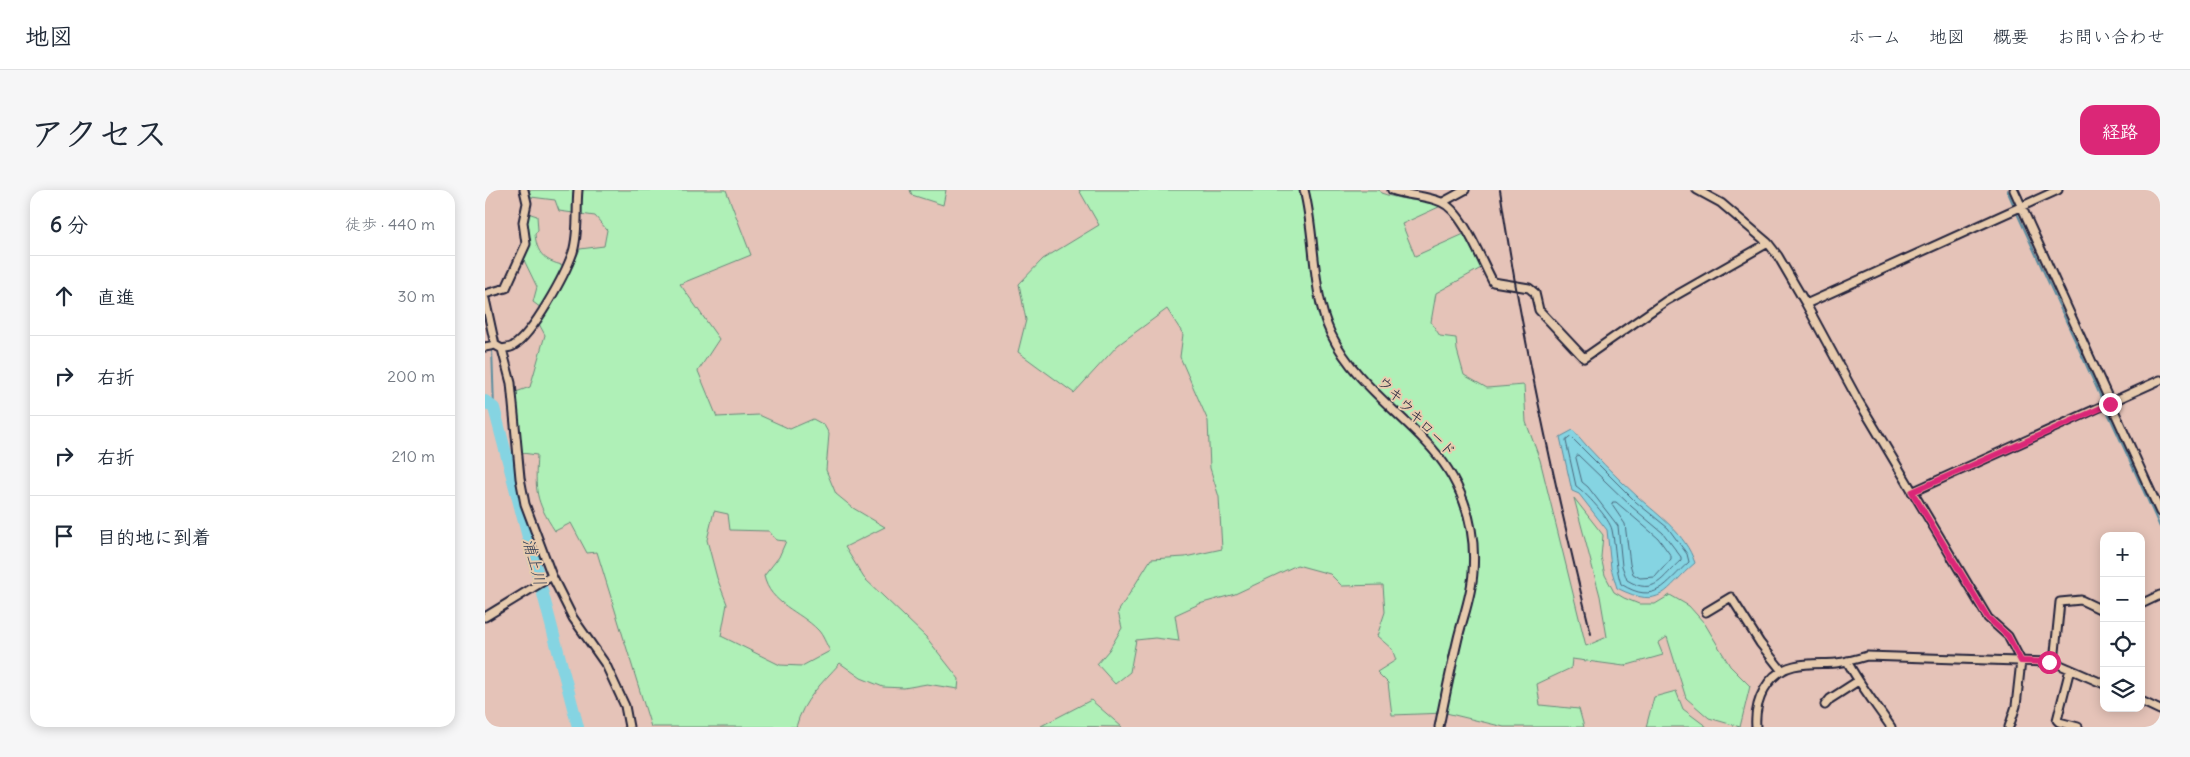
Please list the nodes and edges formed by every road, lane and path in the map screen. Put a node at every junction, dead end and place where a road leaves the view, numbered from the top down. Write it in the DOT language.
graph roads {
  1 [pos="524,190"];
  2 [pos="579,190"];
  3 [pos="1304,190"];
  4 [pos="1392,190"];
  5 [pos="1465,190"];
  6 [pos="1697,190"];
  7 [pos="2014,190"];
  8 [pos="2058,190"];
  9 [pos="1443,202"];
  10 [pos="2021,207"];
  11 [pos="1768,244"];
  12 [pos="485,294"];
  13 [pos="485,299"];
  14 [pos="1807,304"];
  15 [pos="493,347"];
  16 [pos="2160,380"];
  17 [pos="2109,404"];
  18 [pos="1912,492"];
  19 [pos="2160,512"];
  20 [pos="552,576"];
  21 [pos="2160,595"];
  22 [pos="2145,602"];
  23 [pos="2100,609"];
  24 [pos="1706,612"];
  25 [pos="485,617"];
  26 [pos="1847,661"];
  27 [pos="2021,661"];
  28 [pos="2054,662"];
  29 [pos="2070,669"];
  30 [pos="1782,671"];
  31 [pos="1858,681"];
  32 [pos="2100,682"];
  33 [pos="2145,703"];
  34 [pos="1825,705"];
  35 [pos="2160,710"];
  36 [pos="629,727"];
  37 [pos="1439,727"];
  38 [pos="1756,727"];
  39 [pos="1891,727"];
  40 [pos="2009,727"];
  41 [pos="2078,727"];
  1 -- 12 [label="street"];
  2 -- 15 [label="street"];
  3 -- 37 [label="street, ウキウキロード"];
  4 -- 9 [label="street"];
  5 -- 9 [label="street"];
  6 -- 11 [label="street"];
  7 -- 10 [label="street"];
  8 -- 10 [label="street"];
  9 -- 11 [label="street"];
  10 -- 14 [label="street"];
  10 -- 17 [label="street"];
  11 -- 14 [label="street"];
  13 -- 15 [label="street"];
  14 -- 18 [label="street"];
  15 -- 20 [label="street"];
  16 -- 17 [label="street"];
  17 -- 18 [label="street"];
  17 -- 19 [label="street"];
  18 -- 27 [label="street"];
  20 -- 25 [label="street"];
  20 -- 36 [label="street"];
  21 -- 22 [label="street"];
  23 -- 28 [label="street"];
  24 -- 30 [label="street"];
  26 -- 27 [label="street"];
  26 -- 30 [label="street"];
  26 -- 31 [label="street"];
  27 -- 28 [label="street"];
  27 -- 40 [label="street"];
  28 -- 29 [label="street"];
  29 -- 32 [label="street"];
  29 -- 41 [label="street"];
  30 -- 38 [label="street"];
  31 -- 34 [label="street"];
  31 -- 39 [label="street"];
  33 -- 35 [label="street"];
}
